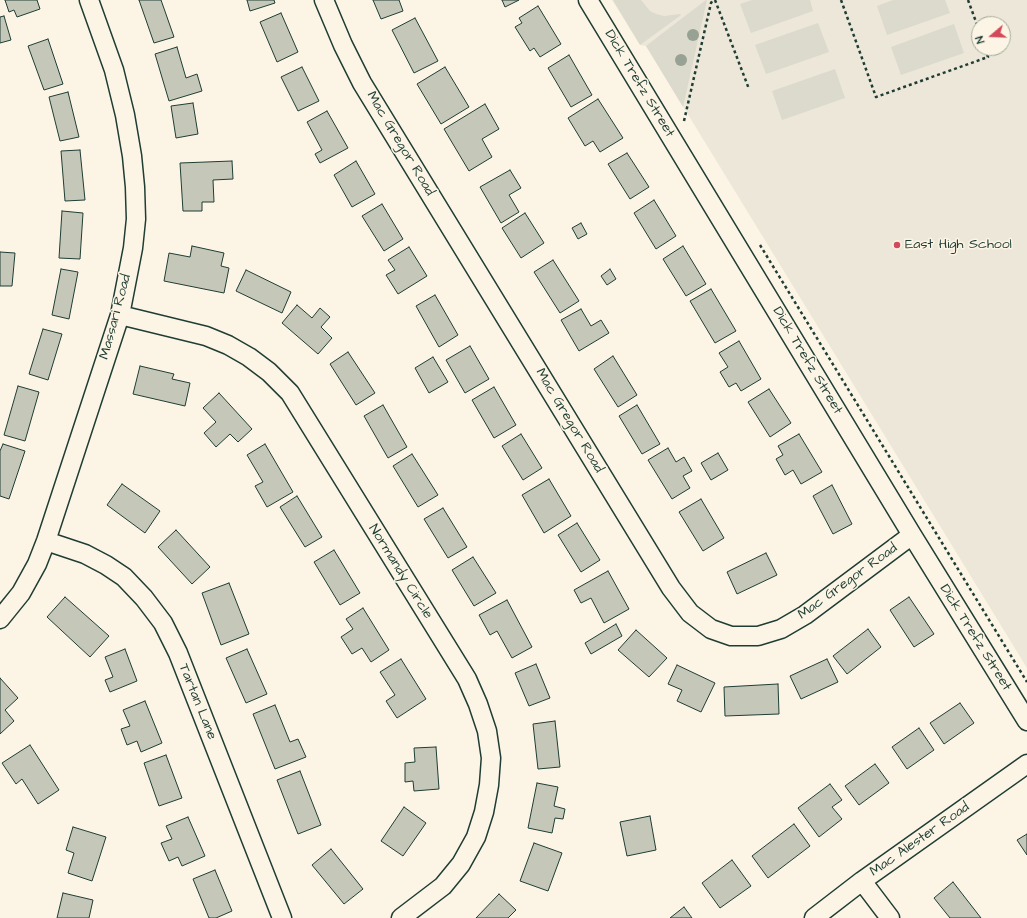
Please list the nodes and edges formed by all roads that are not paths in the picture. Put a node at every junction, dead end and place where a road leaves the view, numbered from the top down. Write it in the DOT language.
graph roads {
  1 [pos="89,0"];
  2 [pos="324,0"];
  3 [pos="588,0"];
  4 [pos="120,315"];
  5 [pos="912,535"];
  6 [pos="46,541"];
  7 [pos="0,619"];
  8 [pos="1027,722"];
  9 [pos="1027,764"];
  10 [pos="862,881"];
  11 [pos="282,918"];
  12 [pos="401,918"];
  13 [pos="814,918"];
  14 [pos="890,918"];
  1 -- 4 [label="street, Massari Road"];
  2 -- 5 [label="street, Mac Gregor Road"];
  3 -- 5 [label="street, Dick Trefz Street"];
  4 -- 6 [label="street, Massari Road"];
  4 -- 12 [label="street, Normandy Circle"];
  5 -- 8 [label="street, Dick Trefz Street"];
  6 -- 7 [label="street, Massari Road"];
  6 -- 11 [label="street, Tartan Lane"];
  9 -- 10 [label="street, Mac Alester Road"];
  10 -- 13 [label="street, Mac Alester Road"];
  10 -- 14 [label="street"];
}
